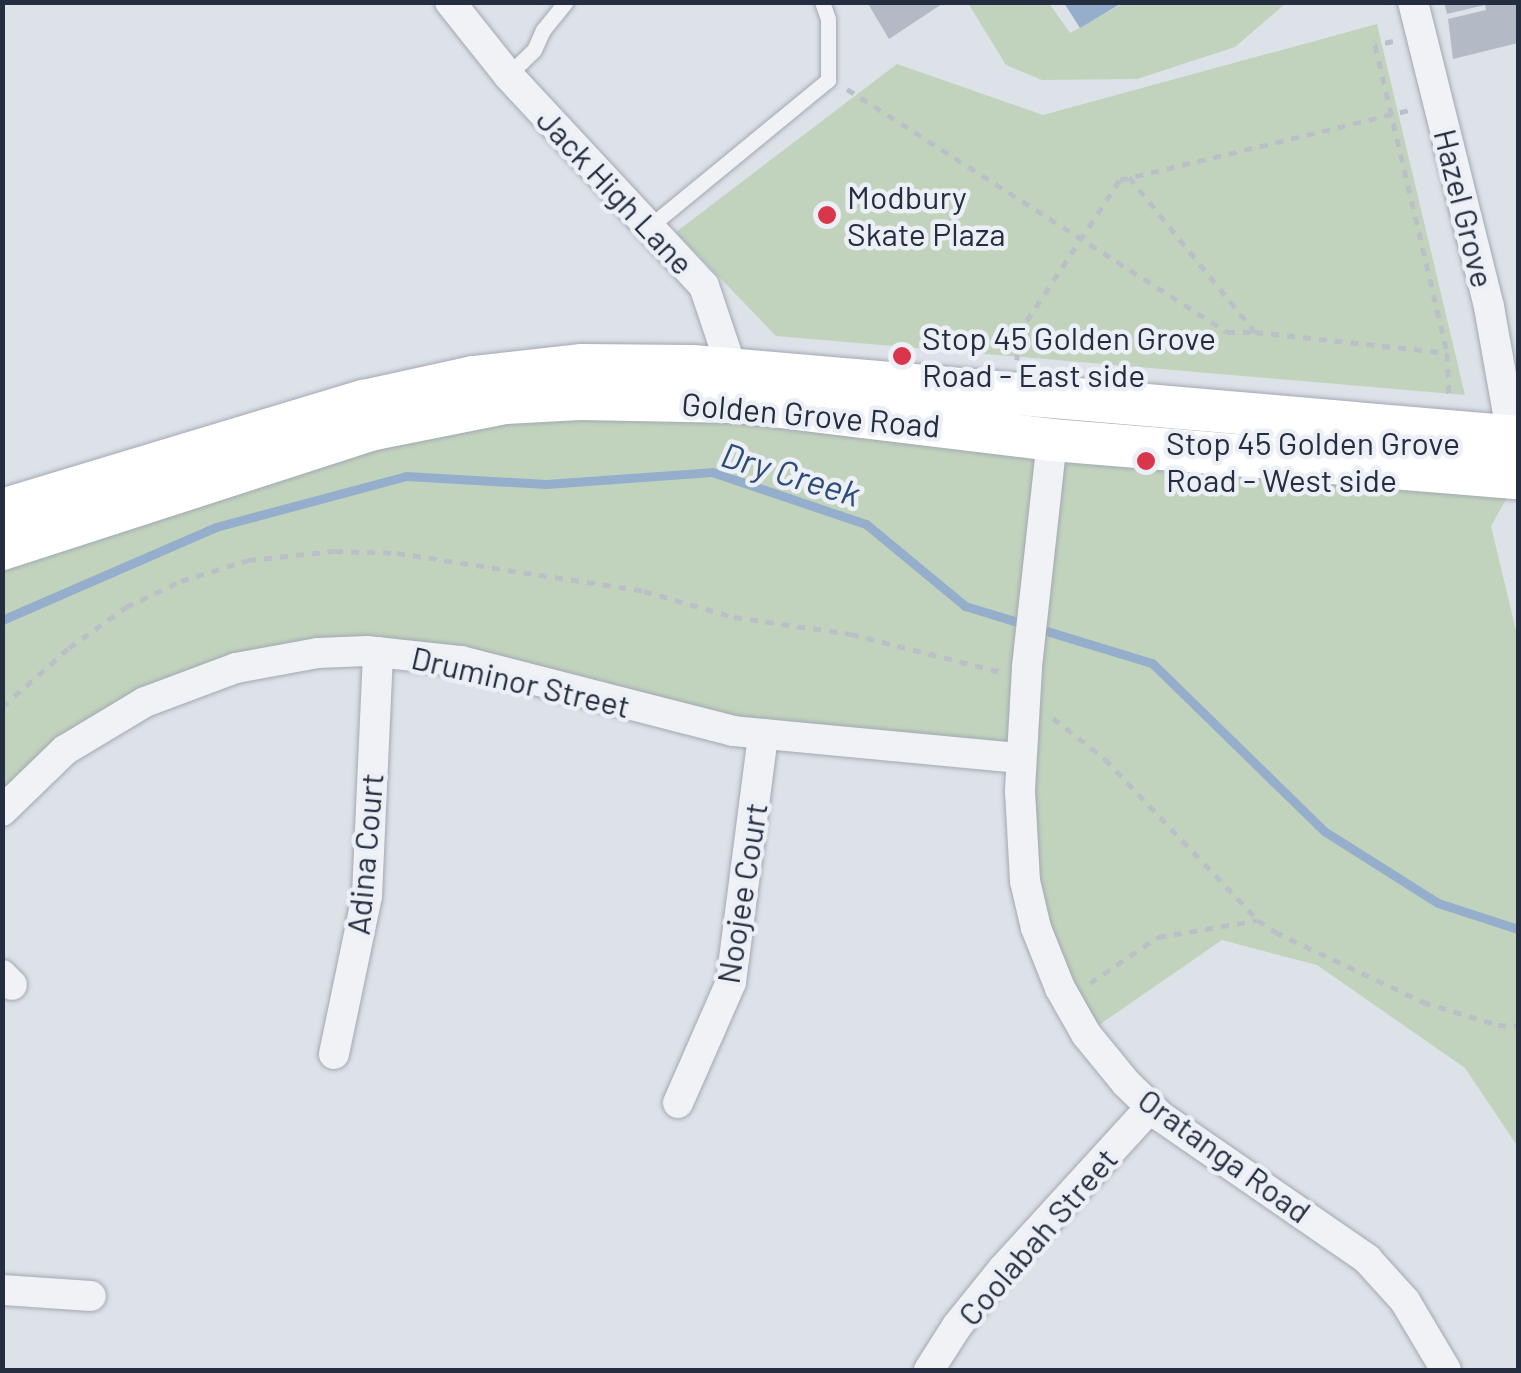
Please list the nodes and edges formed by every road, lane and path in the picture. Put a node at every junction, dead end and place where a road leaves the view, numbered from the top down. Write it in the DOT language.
graph roads {
  1 [pos="450,2"];
  2 [pos="566,2"];
  3 [pos="822,2"];
  4 [pos="1414,2"];
  5 [pos="1423,34"];
  6 [pos="828,68"];
  7 [pos="508,75"];
  8 [pos="1440,102"];
  9 [pos="1390,116"];
  10 [pos="1130,177"];
  11 [pos="649,227"];
  12 [pos="1078,238"];
  13 [pos="1255,332"];
  14 [pos="1448,353"];
  15 [pos="737,385"];
  16 [pos="1015,392"];
  17 [pos="1057,396"];
  18 [pos="367,415"];
  19 [pos="1450,430"];
  20 [pos="1052,440"];
  21 [pos="1517,457"];
  22 [pos="2,510"];
  23 [pos="2,549"];
  24 [pos="378,652"];
  25 [pos="763,734"];
  26 [pos="1021,758"];
  27 [pos="2,811"];
  28 [pos="1258,920"];
  29 [pos="1067,999"];
  30 [pos="334,1054"];
  31 [pos="678,1103"];
  32 [pos="1151,1106"];
  33 [pos="2,1290"];
  34 [pos="91,1296"];
  35 [pos="929,1370"];
  36 [pos="1446,1370"];
  1 -- 7 [label="street, Jack High Lane"];
  2 -- 7 [label="lane"];
  3 -- 6 [label="lane"];
  4 -- 5 [label="street, Hazel Grove"];
  5 -- 8 [label="street, Hazel Grove"];
  5 -- 9 [label="path"];
  6 -- 11 [label="lane"];
  6 -- 12 [label="path"];
  7 -- 11 [label="street, Jack High Lane"];
  8 -- 9 [label="path"];
  8 -- 21 [label="street, Hazel Grove"];
  9 -- 10 [label="path"];
  9 -- 14 [label="path"];
  10 -- 12 [label="path"];
  10 -- 13 [label="path"];
  11 -- 15 [label="street, Jack High Lane"];
  12 -- 13 [label="path"];
  12 -- 16 [label="path"];
  13 -- 14 [label="path"];
  14 -- 19 [label="path"];
  15 -- 16 [label="main road, Golden Grove Road"];
  15 -- 18 [label="main road, Golden Grove Road"];
  15 -- 20 [label="main road, Golden Grove Road"];
  16 -- 17 [label="main road, Golden Grove Road"];
  17 -- 19 [label="main road, Golden Grove Road"];
  17 -- 20 [label="main road"];
  18 -- 22 [label="main road, Golden Grove Road"];
  18 -- 23 [label="main road, Golden Grove Road"];
  19 -- 21 [label="main road, Golden Grove Road"];
  20 -- 21 [label="main road, Golden Grove Road"];
  20 -- 26 [label="street, Oratanga Road"];
  24 -- 25 [label="street, Druminor Street"];
  24 -- 27 [label="street, Druminor Street"];
  24 -- 30 [label="street, Adina Court"];
  25 -- 26 [label="street, Druminor Street"];
  25 -- 31 [label="street, Noojee Court"];
  26 -- 29 [label="street, Oratanga Road"];
  28 -- 29 [label="path"];
  29 -- 32 [label="street, Oratanga Road"];
  32 -- 35 [label="street, Coolabah Street"];
  32 -- 36 [label="street, Oratanga Road"];
  33 -- 34 [label="street"];
}
